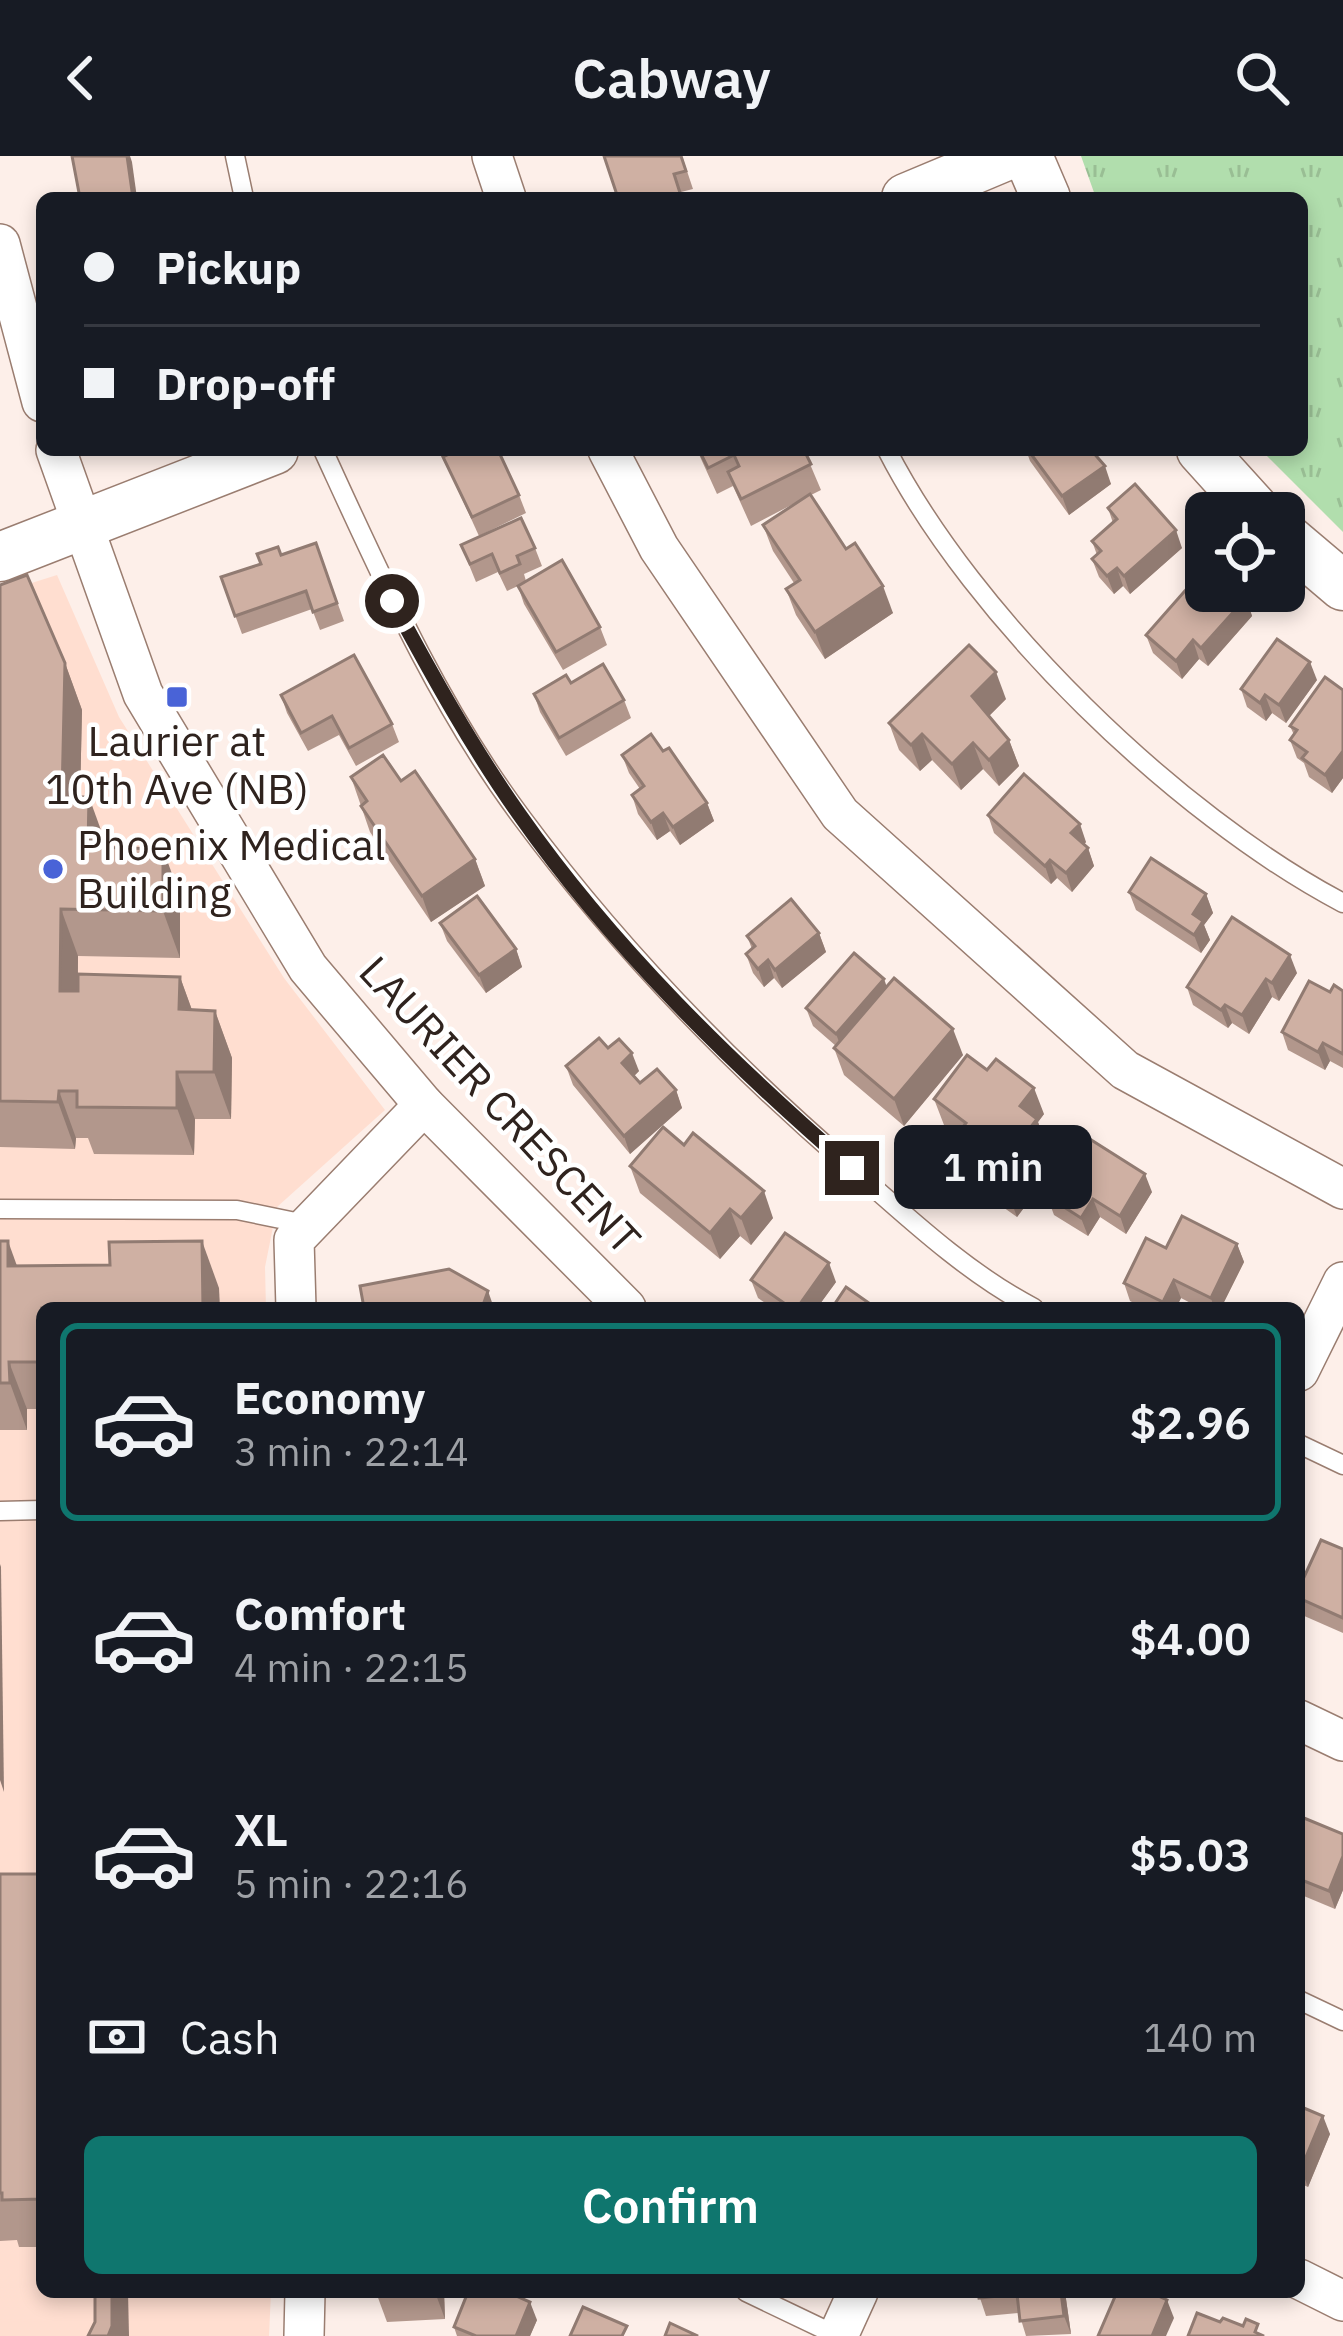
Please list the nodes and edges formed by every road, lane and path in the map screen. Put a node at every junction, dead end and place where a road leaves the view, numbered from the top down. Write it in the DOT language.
graph roads {
  1 [pos="235,156"];
  2 [pos="492,156"];
  3 [pos="1006,156"];
  4 [pos="1028,156"];
  5 [pos="243,192"];
  6 [pos="504,192"];
  7 [pos="920,192"];
  8 [pos="1043,192"];
  9 [pos="0,244"];
  10 [pos="36,379"];
  11 [pos="58,456"];
  12 [pos="259,456"];
  13 [pos="325,456"];
  14 [pos="611,456"];
  15 [pos="890,456"];
  16 [pos="1206,456"];
  17 [pos="1239,492"];
  18 [pos="81,527"];
  19 [pos="1305,554"];
  20 [pos="0,557"];
  21 [pos="1343,586"];
  22 [pos="1343,903"];
  23 [pos="424,1105"];
  24 [pos="1343,1189"];
  25 [pos="0,1209"];
  26 [pos="310,1225"];
  27 [pos="1343,1282"];
  28 [pos="296,1302"];
  29 [pos="620,1302"];
  30 [pos="1026,1302"];
  31 [pos="1305,1359"];
  32 [pos="1305,1447"];
  33 [pos="1343,1465"];
  34 [pos="36,1510"];
  35 [pos="0,1511"];
  36 [pos="1305,1723"];
  37 [pos="1343,1742"];
  38 [pos="1305,2003"];
  39 [pos="1343,2021"];
  40 [pos="1305,2282"];
  41 [pos="305,2298"];
  42 [pos="759,2298"];
  43 [pos="855,2298"];
  44 [pos="1343,2300"];
  45 [pos="304,2336"];
  46 [pos="838,2336"];
  1 -- 5 [label="lane"];
  2 -- 6 [label="street"];
  3 -- 7 [label="street"];
  4 -- 8 [label="street"];
  9 -- 10 [label="street"];
  11 -- 18 [label="street, LAURIER CRESCENT"];
  12 -- 18 [label="street"];
  13 -- 30 [label="lane"];
  14 -- 24 [label="street"];
  15 -- 22 [label="lane"];
  16 -- 17 [label="street"];
  18 -- 20 [label="street"];
  18 -- 23 [label="street, LAURIER CRESCENT"];
  19 -- 21 [label="street"];
  23 -- 26 [label="street"];
  23 -- 29 [label="street, LAURIER CRESCENT"];
  25 -- 26 [label="lane"];
  26 -- 28 [label="street"];
  27 -- 31 [label="street"];
  32 -- 33 [label="lane"];
  34 -- 35 [label="lane"];
  36 -- 37 [label="street"];
  38 -- 39 [label="lane"];
  40 -- 44 [label="street"];
  41 -- 45 [label="street"];
  42 -- 46 [label="lane"];
  43 -- 46 [label="street"];
}
